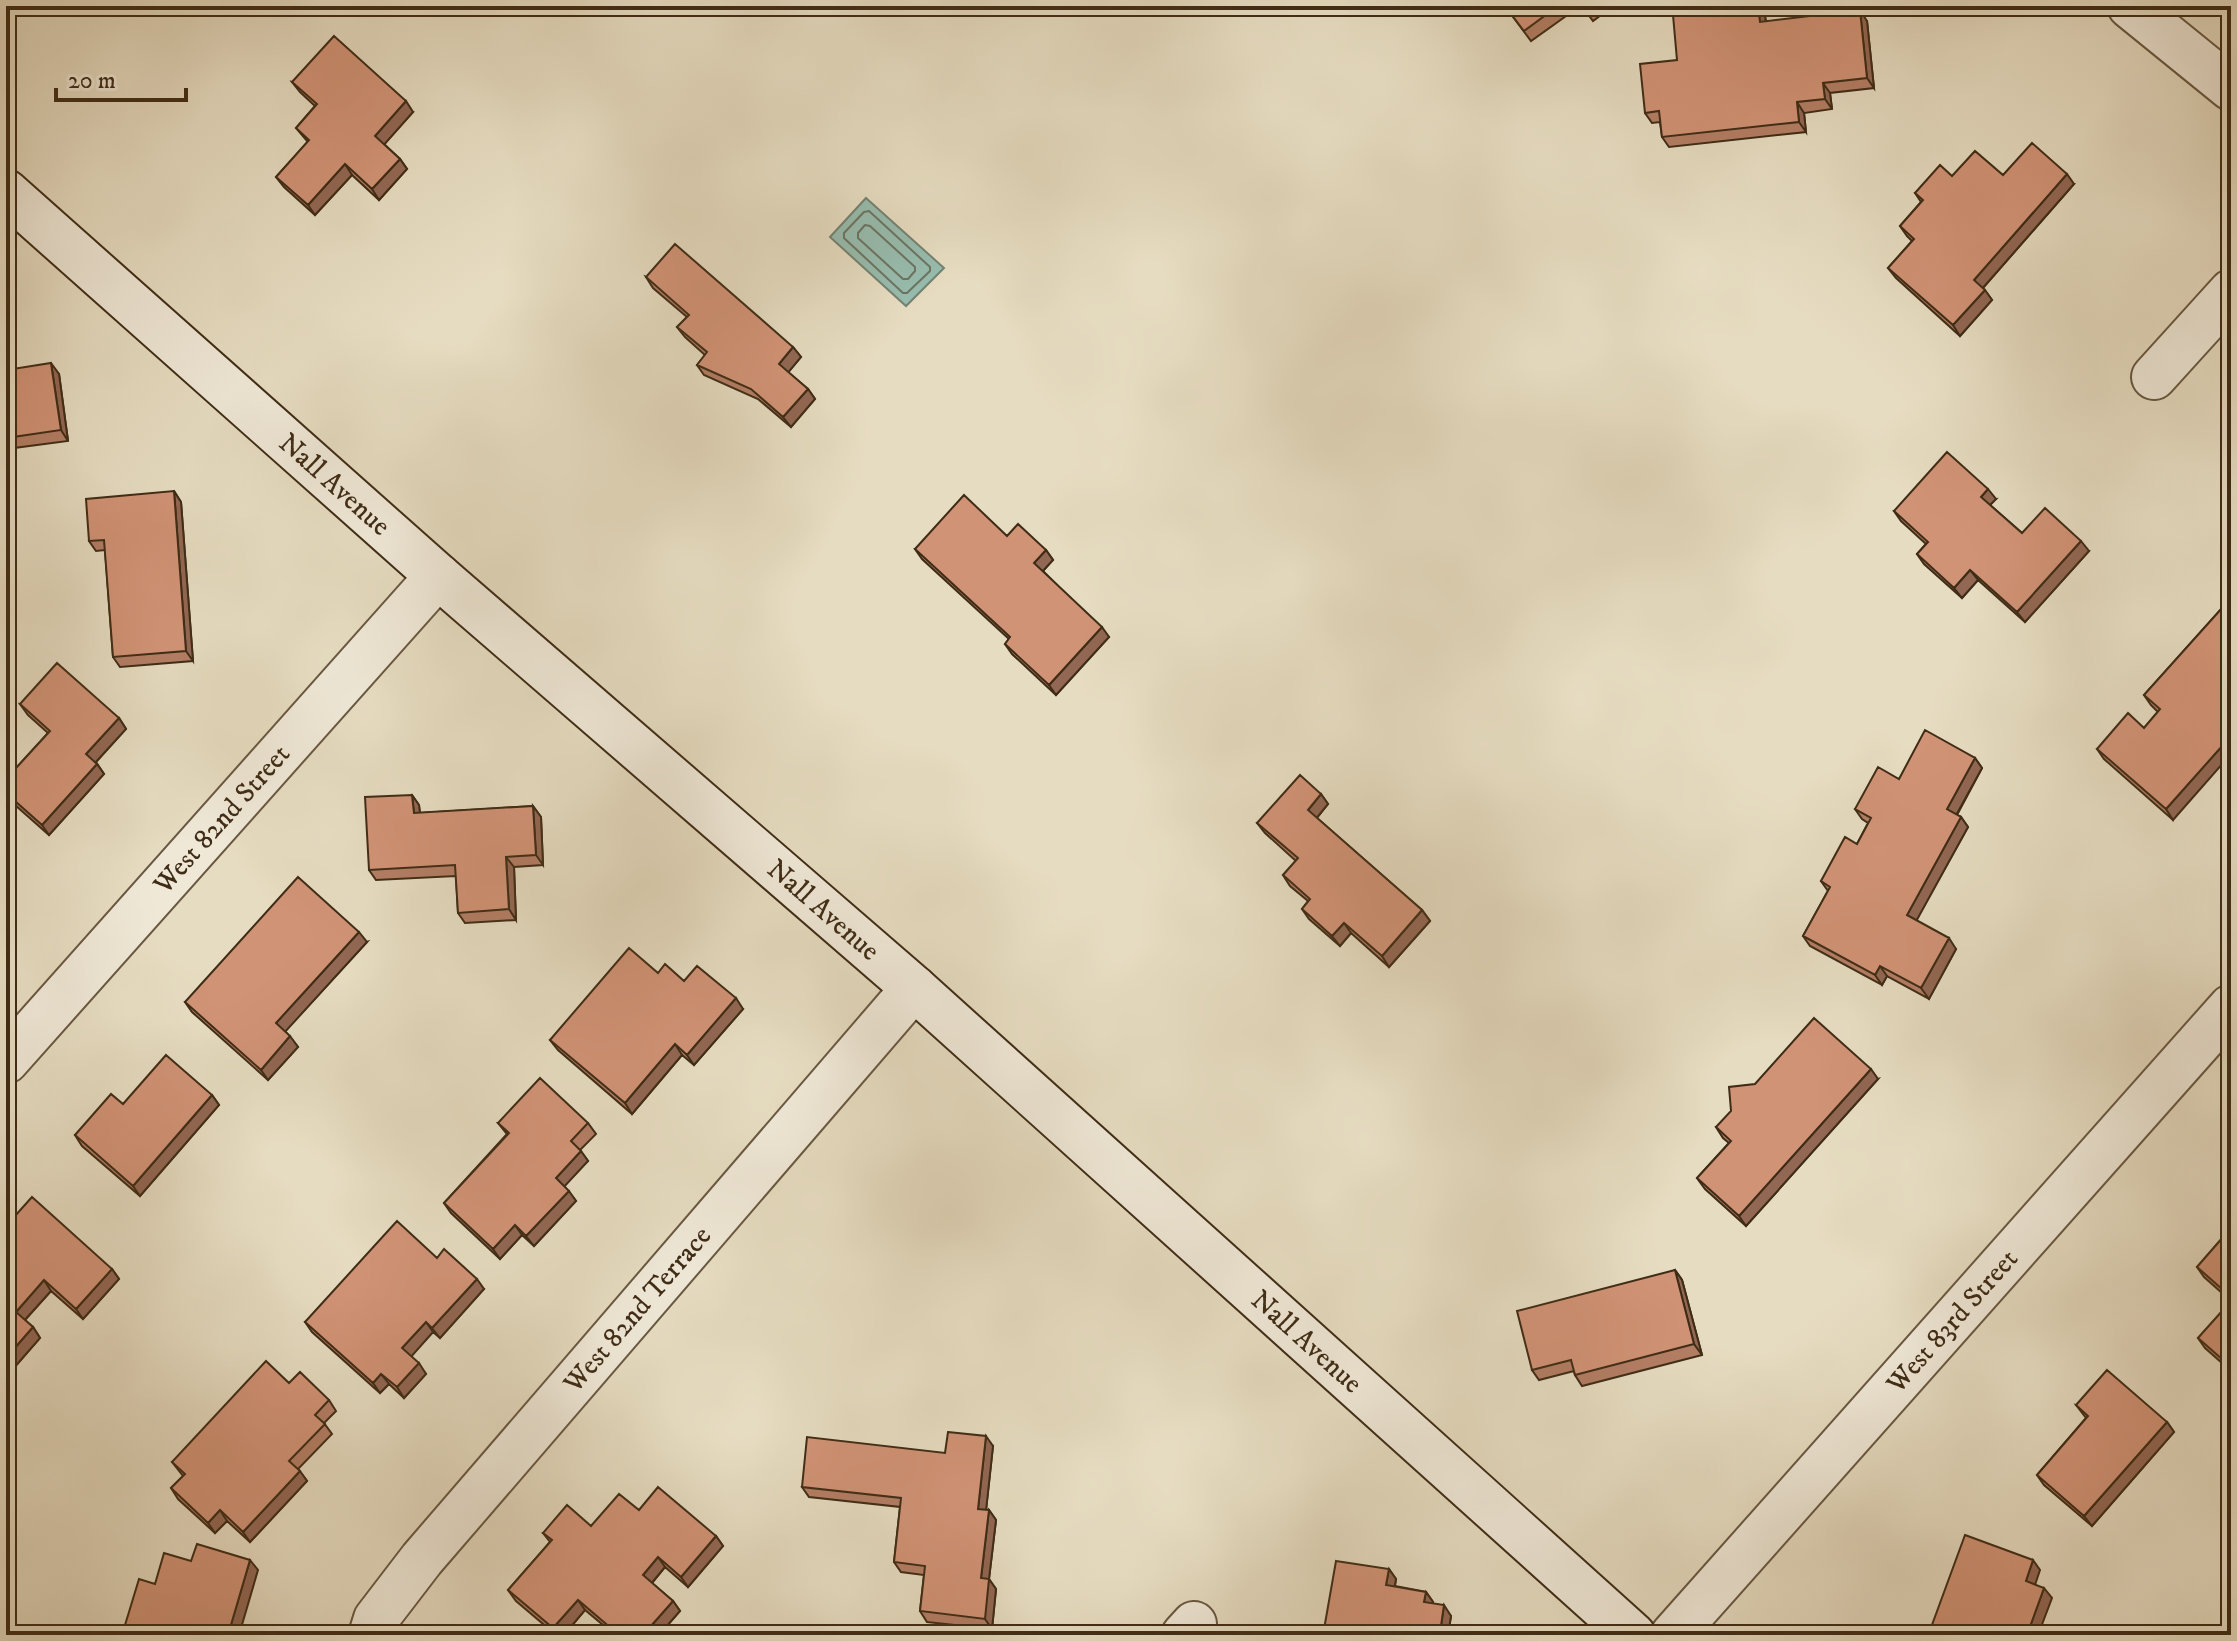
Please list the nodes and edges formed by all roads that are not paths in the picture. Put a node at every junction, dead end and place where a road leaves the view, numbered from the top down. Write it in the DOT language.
graph roads {
  1 [pos="2130,6"];
  2 [pos="2231,88"];
  3 [pos="6,192"];
  4 [pos="2231,292"];
  5 [pos="2154,377"];
  6 [pos="438,576"];
  7 [pos="914,988"];
  8 [pos="2231,1007"];
  9 [pos="6,1061"];
  10 [pos="371,1635"];
  11 [pos="1633,1635"];
  12 [pos="1673,1635"];
  1 -- 2 [label="street"];
  3 -- 6 [label="street, Nall Avenue"];
  4 -- 5 [label="street"];
  6 -- 7 [label="street, Nall Avenue"];
  6 -- 9 [label="street, West 82nd Street"];
  7 -- 10 [label="street, West 82nd Terrace"];
  7 -- 11 [label="street, Nall Avenue"];
  8 -- 12 [label="street, West 83rd Street"];
}
